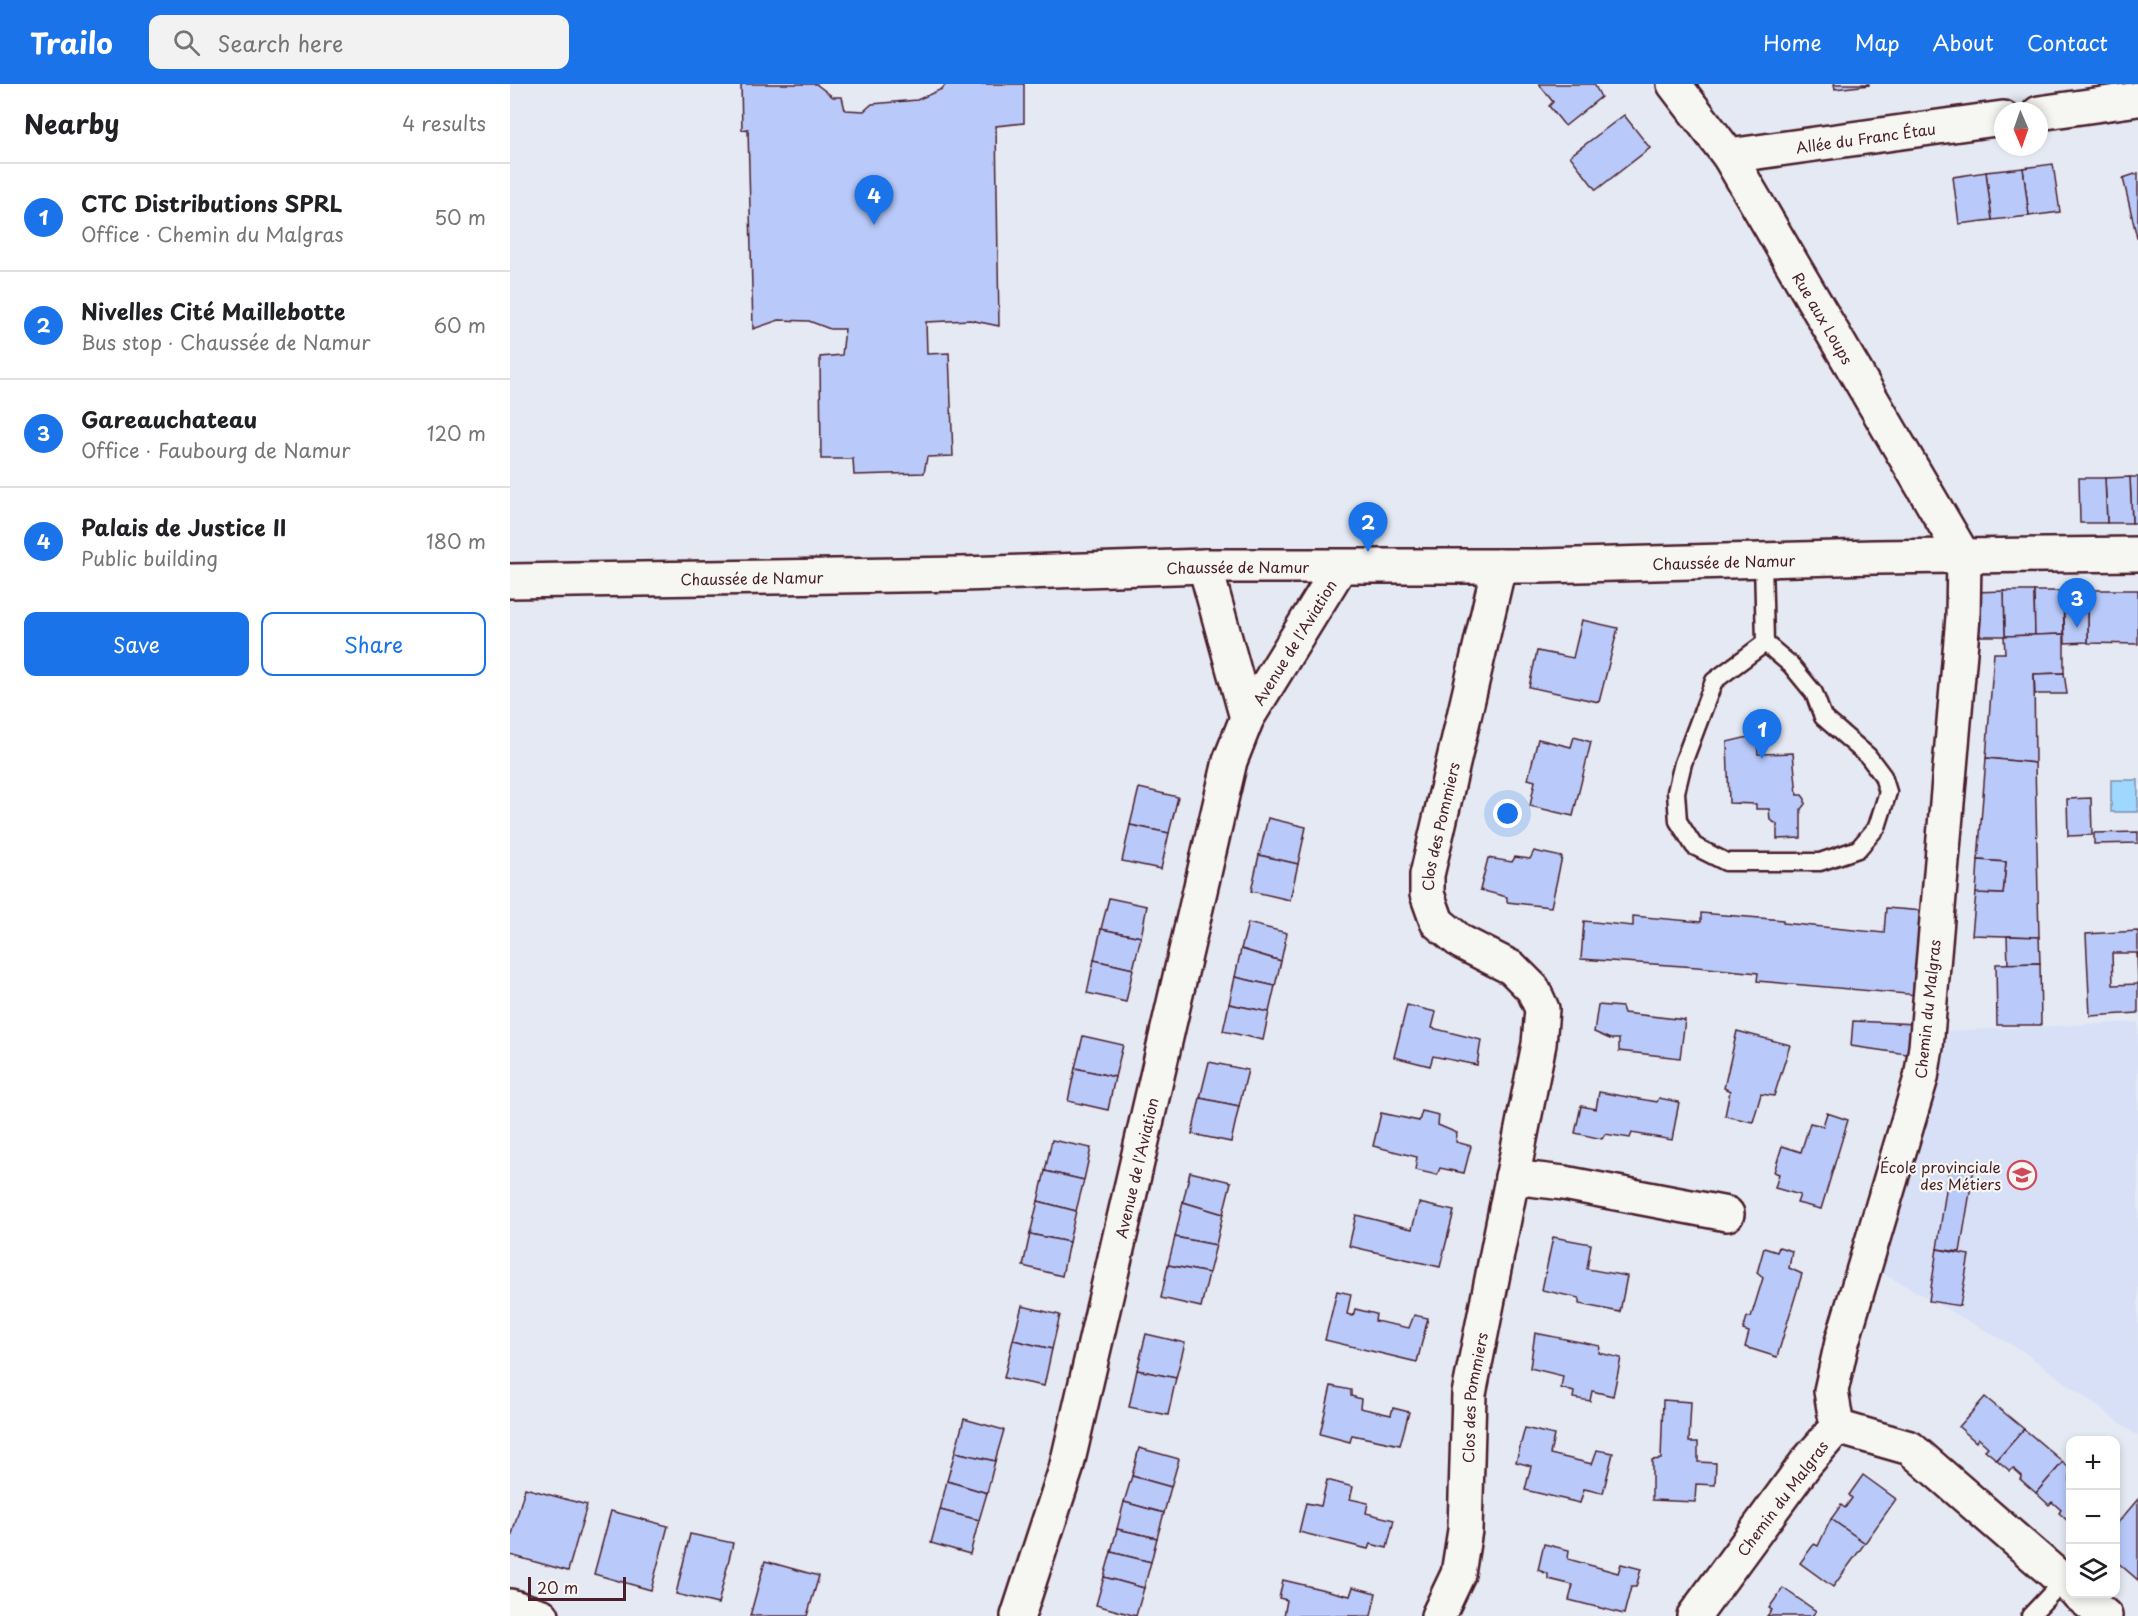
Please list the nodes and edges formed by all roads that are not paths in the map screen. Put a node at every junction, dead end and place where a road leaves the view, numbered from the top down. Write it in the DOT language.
graph roads {
  1 [pos="1674,84"];
  2 [pos="2138,99"];
  3 [pos="2048,112"];
  4 [pos="1994,119"];
  5 [pos="1729,156"];
  6 [pos="2138,554"];
  7 [pos="1964,557"];
  8 [pos="1763,561"];
  9 [pos="1204,566"];
  10 [pos="1499,566"];
  11 [pos="1340,567"];
  12 [pos="510,581"];
  13 [pos="1766,643"];
  14 [pos="1247,718"];
  15 [pos="1512,1177"];
  16 [pos="1727,1214"];
  17 [pos="1838,1427"];
  18 [pos="2066,1583"];
  19 [pos="2066,1591"];
  20 [pos="2084,1598"];
  21 [pos="510,1606"];
  22 [pos="542,1616"];
  23 [pos="1018,1616"];
  24 [pos="1438,1616"];
  25 [pos="1694,1616"];
  26 [pos="2031,1616"];
  27 [pos="2105,1616"];
  1 -- 5 [label="street, Rue aux Loups"];
  2 -- 3 [label="street"];
  4 -- 5 [label="street, Allée du Franc Étau"];
  5 -- 7 [label="street, Rue aux Loups"];
  6 -- 7 [label="street, Chaussée de Namur"];
  7 -- 8 [label="street, Chaussée de Namur"];
  7 -- 17 [label="street, Chemin du Malgras"];
  8 -- 10 [label="street, Chaussée de Namur"];
  8 -- 13 [label="lane"];
  9 -- 11 [label="street, Chaussée de Namur"];
  9 -- 12 [label="street, Chaussée de Namur"];
  9 -- 14 [label="street, Avenue de l'Aviation"];
  10 -- 11 [label="street, Chaussée de Namur"];
  10 -- 15 [label="street, Clos des Pommiers"];
  11 -- 14 [label="street, Avenue de l'Aviation"];
  13 -- 13 [label="lane"];
  14 -- 23 [label="street, Avenue de l'Aviation"];
  15 -- 16 [label="street"];
  15 -- 24 [label="street, Clos des Pommiers"];
  17 -- 18 [label="street"];
  17 -- 25 [label="street, Chemin du Malgras"];
  19 -- 26 [label="lane"];
  20 -- 27 [label="street"];
  21 -- 22 [label="street"];
}
